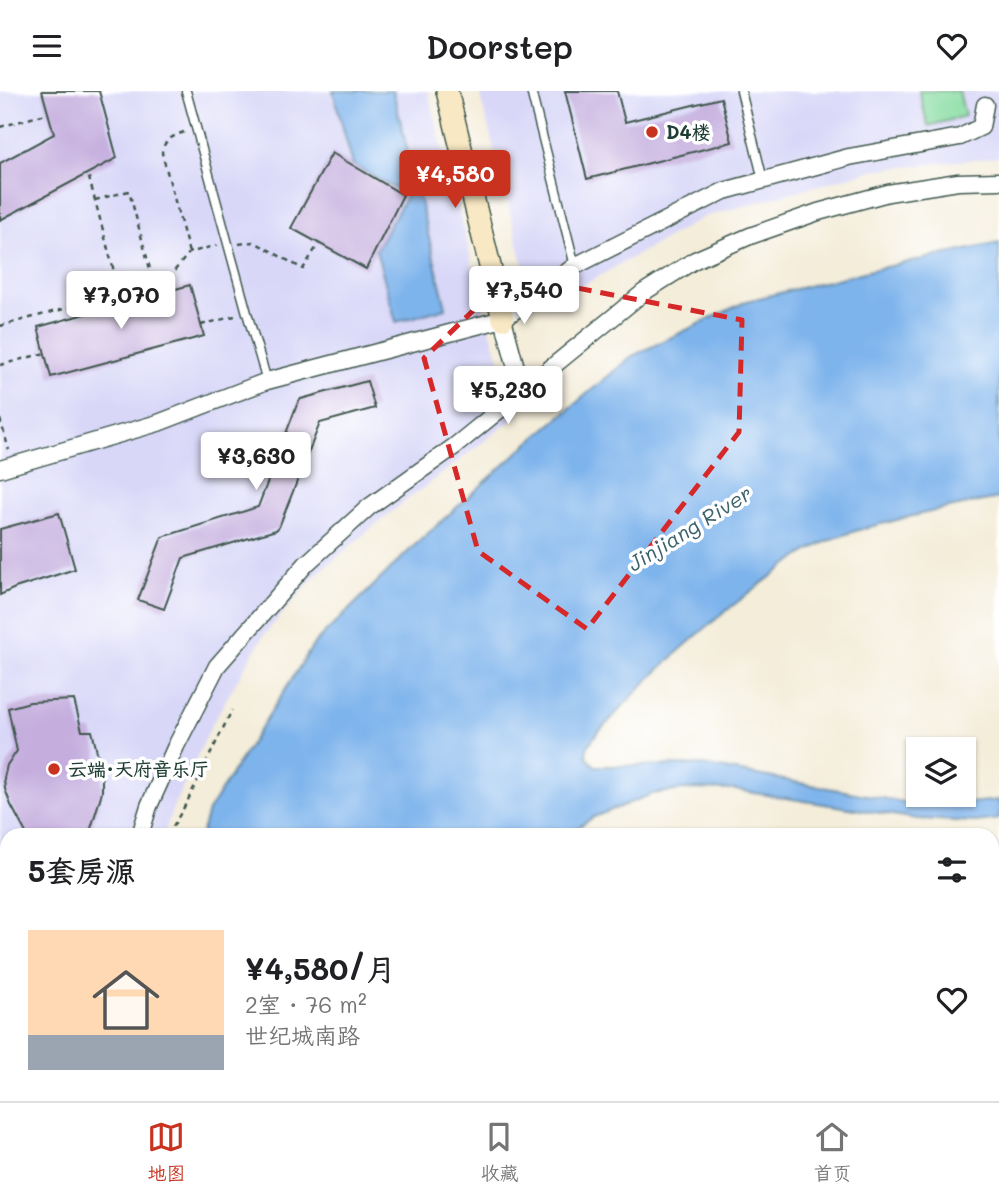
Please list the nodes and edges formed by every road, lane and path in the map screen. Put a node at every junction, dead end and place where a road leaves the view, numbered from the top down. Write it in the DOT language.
graph roads {
  1 [pos="186,91"];
  2 [pos="447,91"];
  3 [pos="531,91"];
  4 [pos="741,91"];
  5 [pos="984,102"];
  6 [pos="48,113"];
  7 [pos="0,127"];
  8 [pos="196,129"];
  9 [pos="88,174"];
  10 [pos="763,180"];
  11 [pos="999,181"];
  12 [pos="95,200"];
  13 [pos="319,243"];
  14 [pos="228,245"];
  15 [pos="188,253"];
  16 [pos="575,266"];
  17 [pos="155,284"];
  18 [pos="120,293"];
  19 [pos="225,319"];
  20 [pos="503,319"];
  21 [pos="201,325"];
  22 [pos="0,326"];
  23 [pos="45,353"];
  24 [pos="0,365"];
  25 [pos="267,381"];
  26 [pos="523,390"];
  27 [pos="0,419"];
  28 [pos="7,467"];
  29 [pos="232,710"];
  30 [pos="141,828"];
  31 [pos="172,828"];
  1 -- 8 [label="lane"];
  2 -- 20 [label="main road"];
  3 -- 16 [label="lane"];
  4 -- 10 [label="lane"];
  5 -- 10 [label="street"];
  6 -- 7 [label="path"];
  8 -- 14 [label="lane"];
  8 -- 15 [label="path"];
  9 -- 12 [label="path"];
  10 -- 16 [label="street"];
  11 -- 26 [label="street"];
  12 -- 17 [label="path"];
  12 -- 18 [label="path"];
  13 -- 14 [label="path"];
  14 -- 15 [label="path"];
  14 -- 25 [label="lane"];
  15 -- 17 [label="path"];
  16 -- 20 [label="street"];
  17 -- 18 [label="path"];
  18 -- 22 [label="path"];
  19 -- 21 [label="path"];
  20 -- 25 [label="street"];
  20 -- 26 [label="street"];
  23 -- 24 [label="path"];
  25 -- 28 [label="street"];
  26 -- 30 [label="street"];
  27 -- 28 [label="path"];
  29 -- 31 [label="path"];
}
